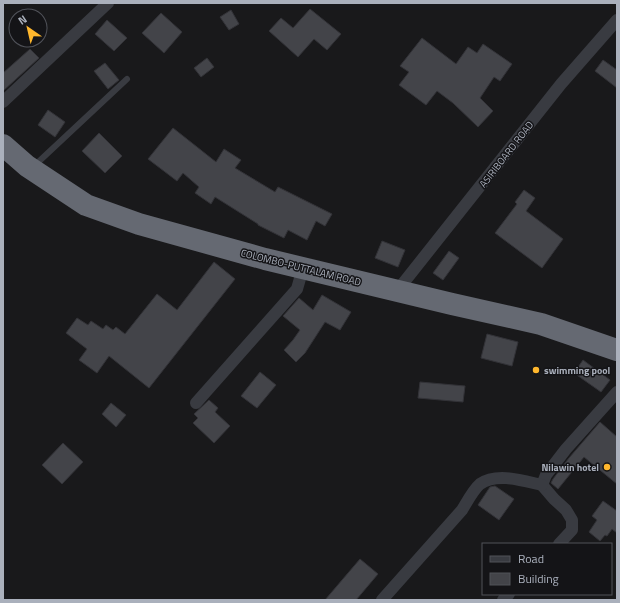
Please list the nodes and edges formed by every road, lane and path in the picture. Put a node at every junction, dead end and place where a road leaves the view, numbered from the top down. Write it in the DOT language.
graph roads {
  1 [pos="108,3"];
  2 [pos="617,20"];
  3 [pos="126,78"];
  4 [pos="3,102"];
  5 [pos="3,144"];
  6 [pos="32,168"];
  7 [pos="303,268"];
  8 [pos="397,291"];
  9 [pos="617,350"];
  10 [pos="617,392"];
  11 [pos="196,403"];
  12 [pos="542,485"];
  13 [pos="560,543"];
  14 [pos="382,600"];
  1 -- 4 [label="street"];
  2 -- 8 [label="street, ASIRIBOARD ROAD"];
  3 -- 6 [label="lane"];
  5 -- 6 [label="highway, COLOMBO-PUTTALAM ROAD"];
  6 -- 7 [label="highway, COLOMBO-PUTTALAM ROAD"];
  7 -- 8 [label="highway, COLOMBO-PUTTALAM ROAD"];
  7 -- 11 [label="street"];
  8 -- 9 [label="highway, COLOMBO-PUTTALAM ROAD"];
  10 -- 12 [label="street"];
  12 -- 13 [label="street"];
  12 -- 14 [label="street"];
}
